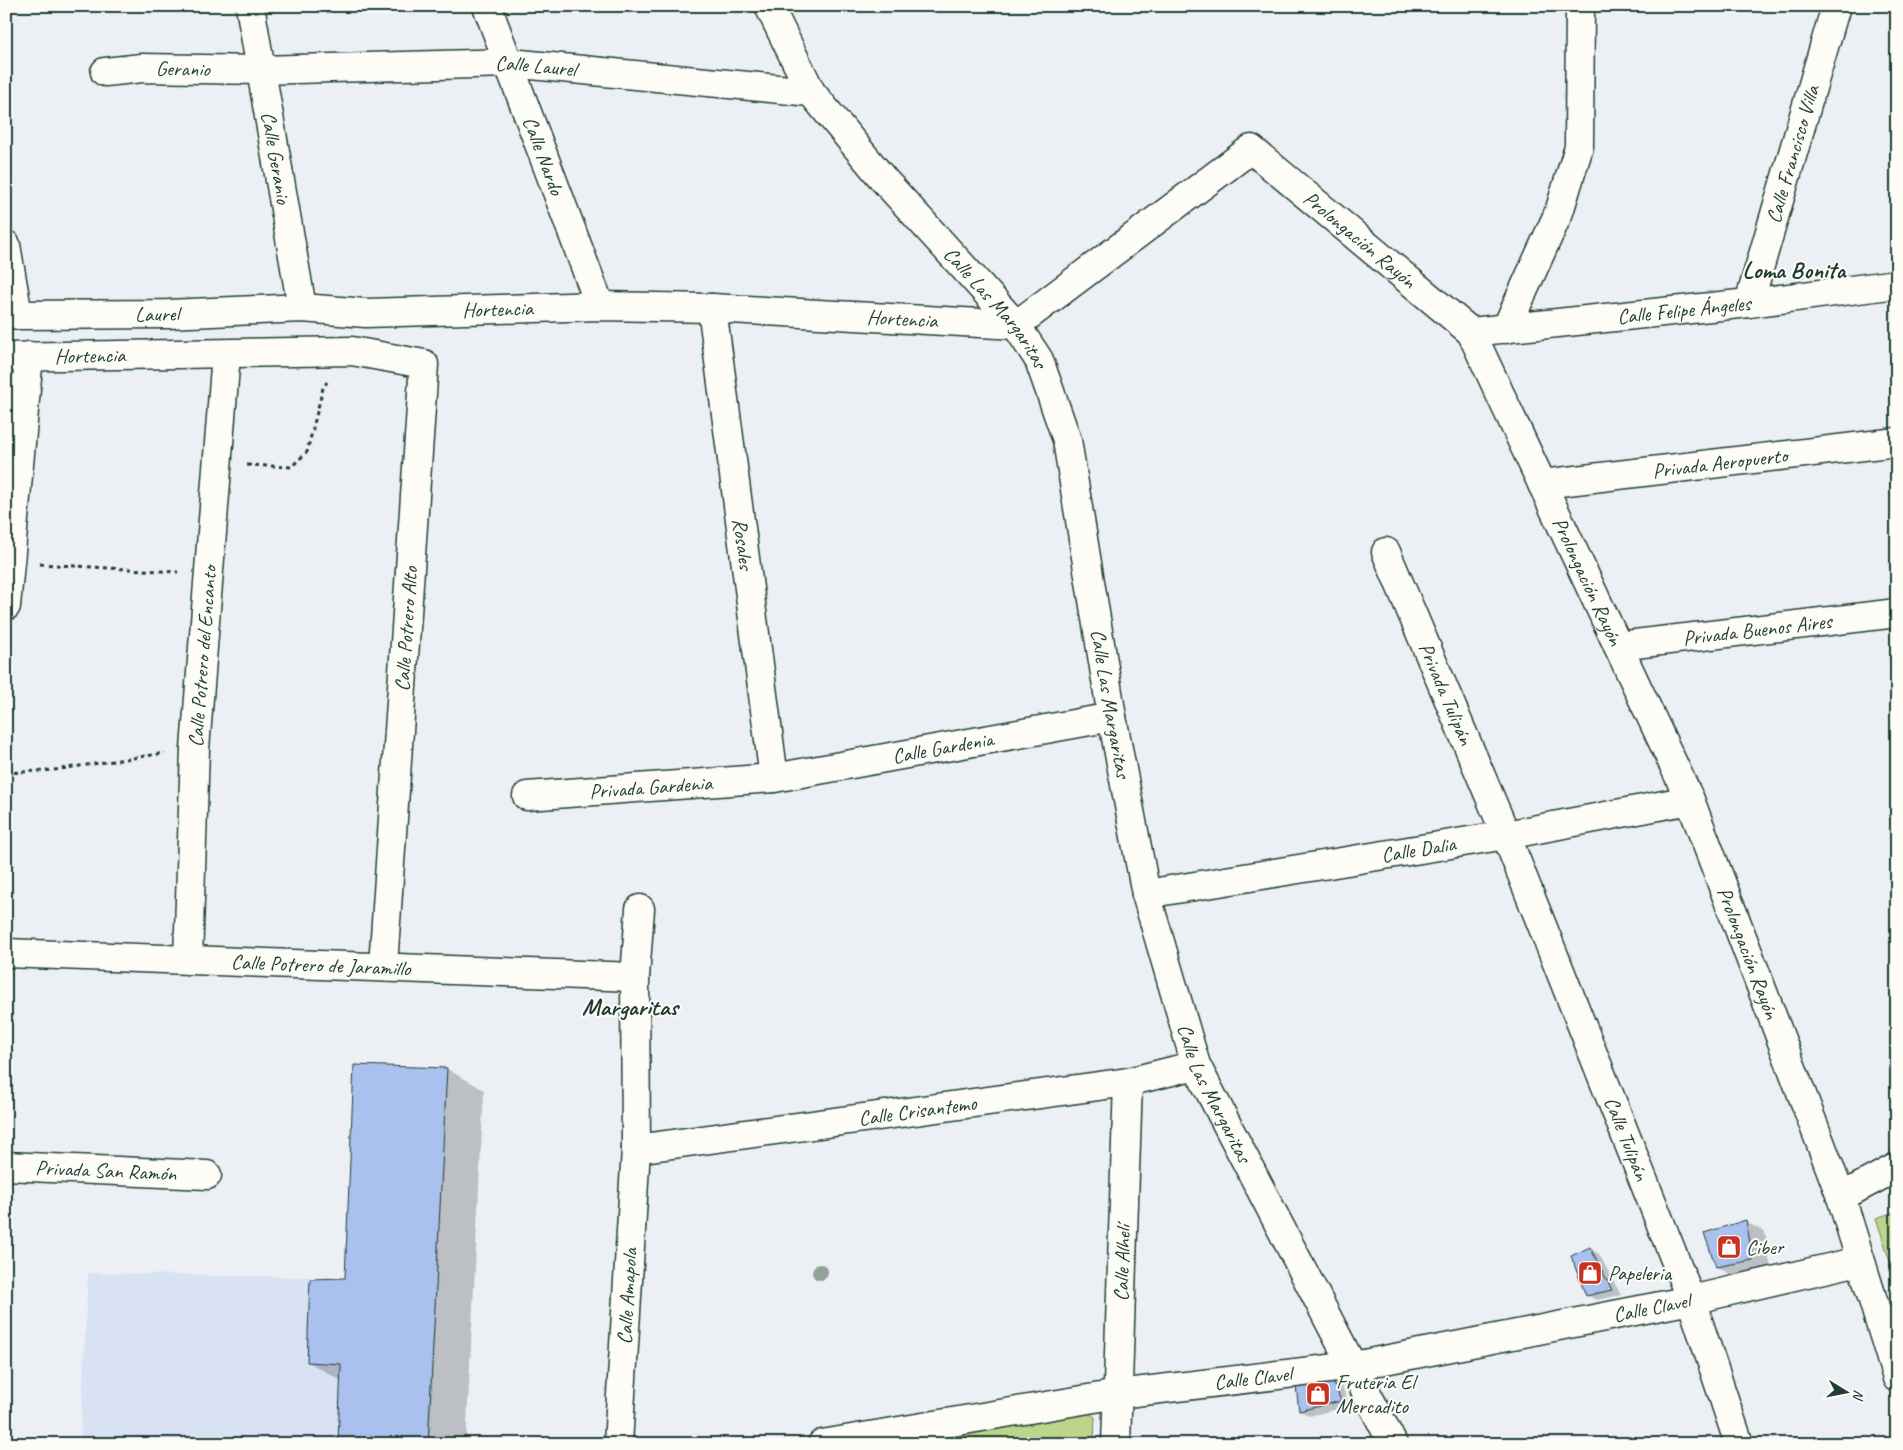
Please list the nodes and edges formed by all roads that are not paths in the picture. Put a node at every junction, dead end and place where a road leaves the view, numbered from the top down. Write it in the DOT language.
graph roads {
  1 [pos="250,6"];
  2 [pos="487,6"];
  3 [pos="769,6"];
  4 [pos="1580,6"];
  5 [pos="1836,6"];
  6 [pos="510,63"];
  7 [pos="260,70"];
  8 [pos="105,72"];
  9 [pos="811,92"];
  10 [pos="6,245"];
  11 [pos="1897,284"];
  12 [pos="1749,303"];
  13 [pos="600,306"];
  14 [pos="302,308"];
  15 [pos="712,308"];
  16 [pos="366,313"];
  17 [pos="1016,325"];
  18 [pos="1506,329"];
  19 [pos="1471,332"];
  20 [pos="352,351"];
  21 [pos="226,354"];
  22 [pos="18,356"];
  23 [pos="1897,442"];
  24 [pos="1542,484"];
  25 [pos="1386,552"];
  26 [pos="6,606"];
  27 [pos="1897,613"];
  28 [pos="1618,646"];
  29 [pos="1112,717"];
  30 [pos="774,778"];
  31 [pos="527,796"];
  32 [pos="1690,800"];
  33 [pos="1506,835"];
  34 [pos="1146,894"];
  35 [pos="640,909"];
  36 [pos="6,954"];
  37 [pos="188,960"];
  38 [pos="383,966"];
  39 [pos="635,977"];
  40 [pos="1196,1065"];
  41 [pos="1128,1082"];
  42 [pos="636,1149"];
  43 [pos="6,1166"];
  44 [pos="1897,1167"];
  45 [pos="207,1175"];
  46 [pos="1840,1197"];
  47 [pos="1858,1261"];
  48 [pos="1691,1300"];
  49 [pos="1354,1366"];
  50 [pos="1897,1378"];
  51 [pos="1118,1394"];
  52 [pos="618,1444"];
  53 [pos="822,1444"];
  54 [pos="1116,1444"];
  55 [pos="1394,1444"];
  56 [pos="1739,1444"];
  1 -- 7 [label="street, Calle Geranio"];
  2 -- 6 [label="street, Calle Nardo"];
  3 -- 9 [label="street, Calle Las Margaritas"];
  4 -- 18 [label="street"];
  5 -- 12 [label="street, Calle Francisco Villa"];
  6 -- 7 [label="street, Calle Laurel"];
  6 -- 9 [label="street, Calle Laurel"];
  6 -- 13 [label="street, Calle Nardo"];
  7 -- 8 [label="street, Geranio"];
  7 -- 14 [label="street, Calle Geranio"];
  9 -- 17 [label="street, Calle Las Margaritas"];
  10 -- 14 [label="street, Laurel"];
  11 -- 12 [label="street, Calle Felipe Ángeles"];
  12 -- 18 [label="street, Calle Felipe Ángeles"];
  13 -- 15 [label="street, Hortencia"];
  13 -- 16 [label="street, Hortencia"];
  14 -- 16 [label="street, Laurel"];
  15 -- 17 [label="street, Hortencia"];
  15 -- 30 [label="street, Rosales"];
  16 -- 20 [label="street"];
  17 -- 19 [label="street, Prolongación Rayón"];
  17 -- 29 [label="street, Calle Las Margaritas"];
  18 -- 19 [label="street, Calle Felipe Ángeles"];
  19 -- 24 [label="street, Prolongación Rayón"];
  20 -- 21 [label="street, Hortencia"];
  20 -- 38 [label="street, Calle Potrero Alto"];
  21 -- 22 [label="street, Hortencia"];
  21 -- 37 [label="street, Calle Potrero del Encanto"];
  22 -- 26 [label="street"];
  23 -- 24 [label="street, Privada Aeropuerto"];
  24 -- 28 [label="street, Prolongación Rayón"];
  25 -- 33 [label="street, Privada Tulipán"];
  27 -- 28 [label="street, Privada Buenos Aires"];
  28 -- 32 [label="street, Prolongación Rayón"];
  29 -- 30 [label="street, Calle Gardenia"];
  29 -- 34 [label="street, Calle Las Margaritas"];
  30 -- 31 [label="street, Privada Gardenia"];
  32 -- 33 [label="street, Calle Dalia"];
  32 -- 46 [label="street, Prolongación Rayón"];
  33 -- 34 [label="street, Calle Dalia"];
  33 -- 48 [label="street, Calle Tulipán"];
  34 -- 40 [label="street, Calle Las Margaritas"];
  35 -- 39 [label="street, Calle Amapola"];
  36 -- 37 [label="street, Calle Potrero de Jaramillo"];
  37 -- 38 [label="street, Calle Potrero de Jaramillo"];
  38 -- 39 [label="street, Calle Potrero de Jaramillo"];
  39 -- 42 [label="street, Calle Amapola"];
  40 -- 41 [label="street, Calle Crisantemo"];
  40 -- 49 [label="street, Calle Las Margaritas"];
  41 -- 42 [label="street, Calle Crisantemo"];
  41 -- 51 [label="street, Calle Alhelí"];
  42 -- 52 [label="street, Calle Amapola"];
  43 -- 45 [label="street, Privada San Ramón"];
  44 -- 46 [label="street"];
  46 -- 47 [label="street, Prolongación Rayón"];
  47 -- 48 [label="street, Calle Clavel"];
  47 -- 50 [label="street, Prolongación Rayón"];
  48 -- 49 [label="street, Calle Clavel"];
  48 -- 56 [label="street, Calle Tulipán"];
  49 -- 51 [label="street, Calle Clavel"];
  49 -- 55 [label="street, Calle Las Margaritas"];
  51 -- 53 [label="street, Calle Clavel"];
  51 -- 54 [label="street, Calle Alhelí"];
}
